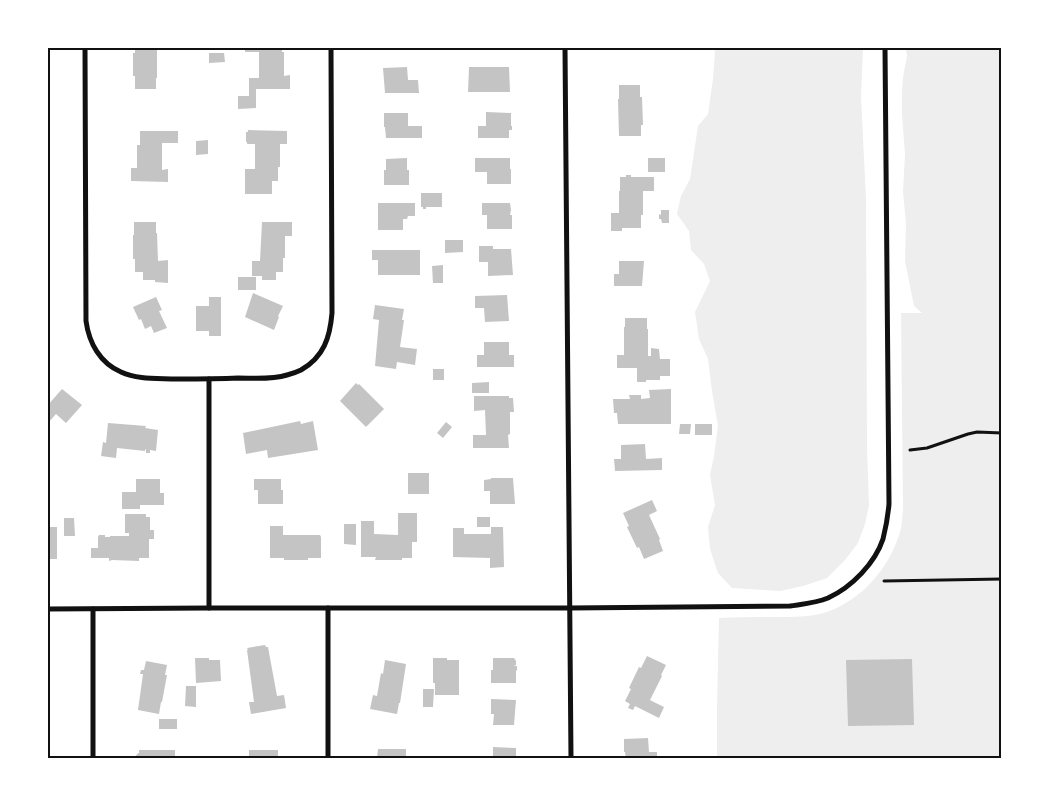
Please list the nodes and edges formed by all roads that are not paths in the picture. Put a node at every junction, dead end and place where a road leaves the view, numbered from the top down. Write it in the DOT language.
graph roads {
  1 [pos="85,48"];
  2 [pos="331,48"];
  3 [pos="564,48"];
  4 [pos="885,48"];
  5 [pos="209,379"];
  6 [pos="210,608"];
  7 [pos="328,608"];
  8 [pos="570,608"];
  9 [pos="48,609"];
  10 [pos="93,609"];
  11 [pos="93,758"];
  12 [pos="328,758"];
  13 [pos="571,758"];
  1 -- 5 [label="street"];
  2 -- 5 [label="street"];
  3 -- 8 [label="street"];
  4 -- 8 [label="street"];
  5 -- 6 [label="street"];
  6 -- 7 [label="street"];
  6 -- 10 [label="street"];
  7 -- 8 [label="street"];
  7 -- 12 [label="street"];
  8 -- 13 [label="street"];
  9 -- 10 [label="street"];
  10 -- 11 [label="street"];
}
